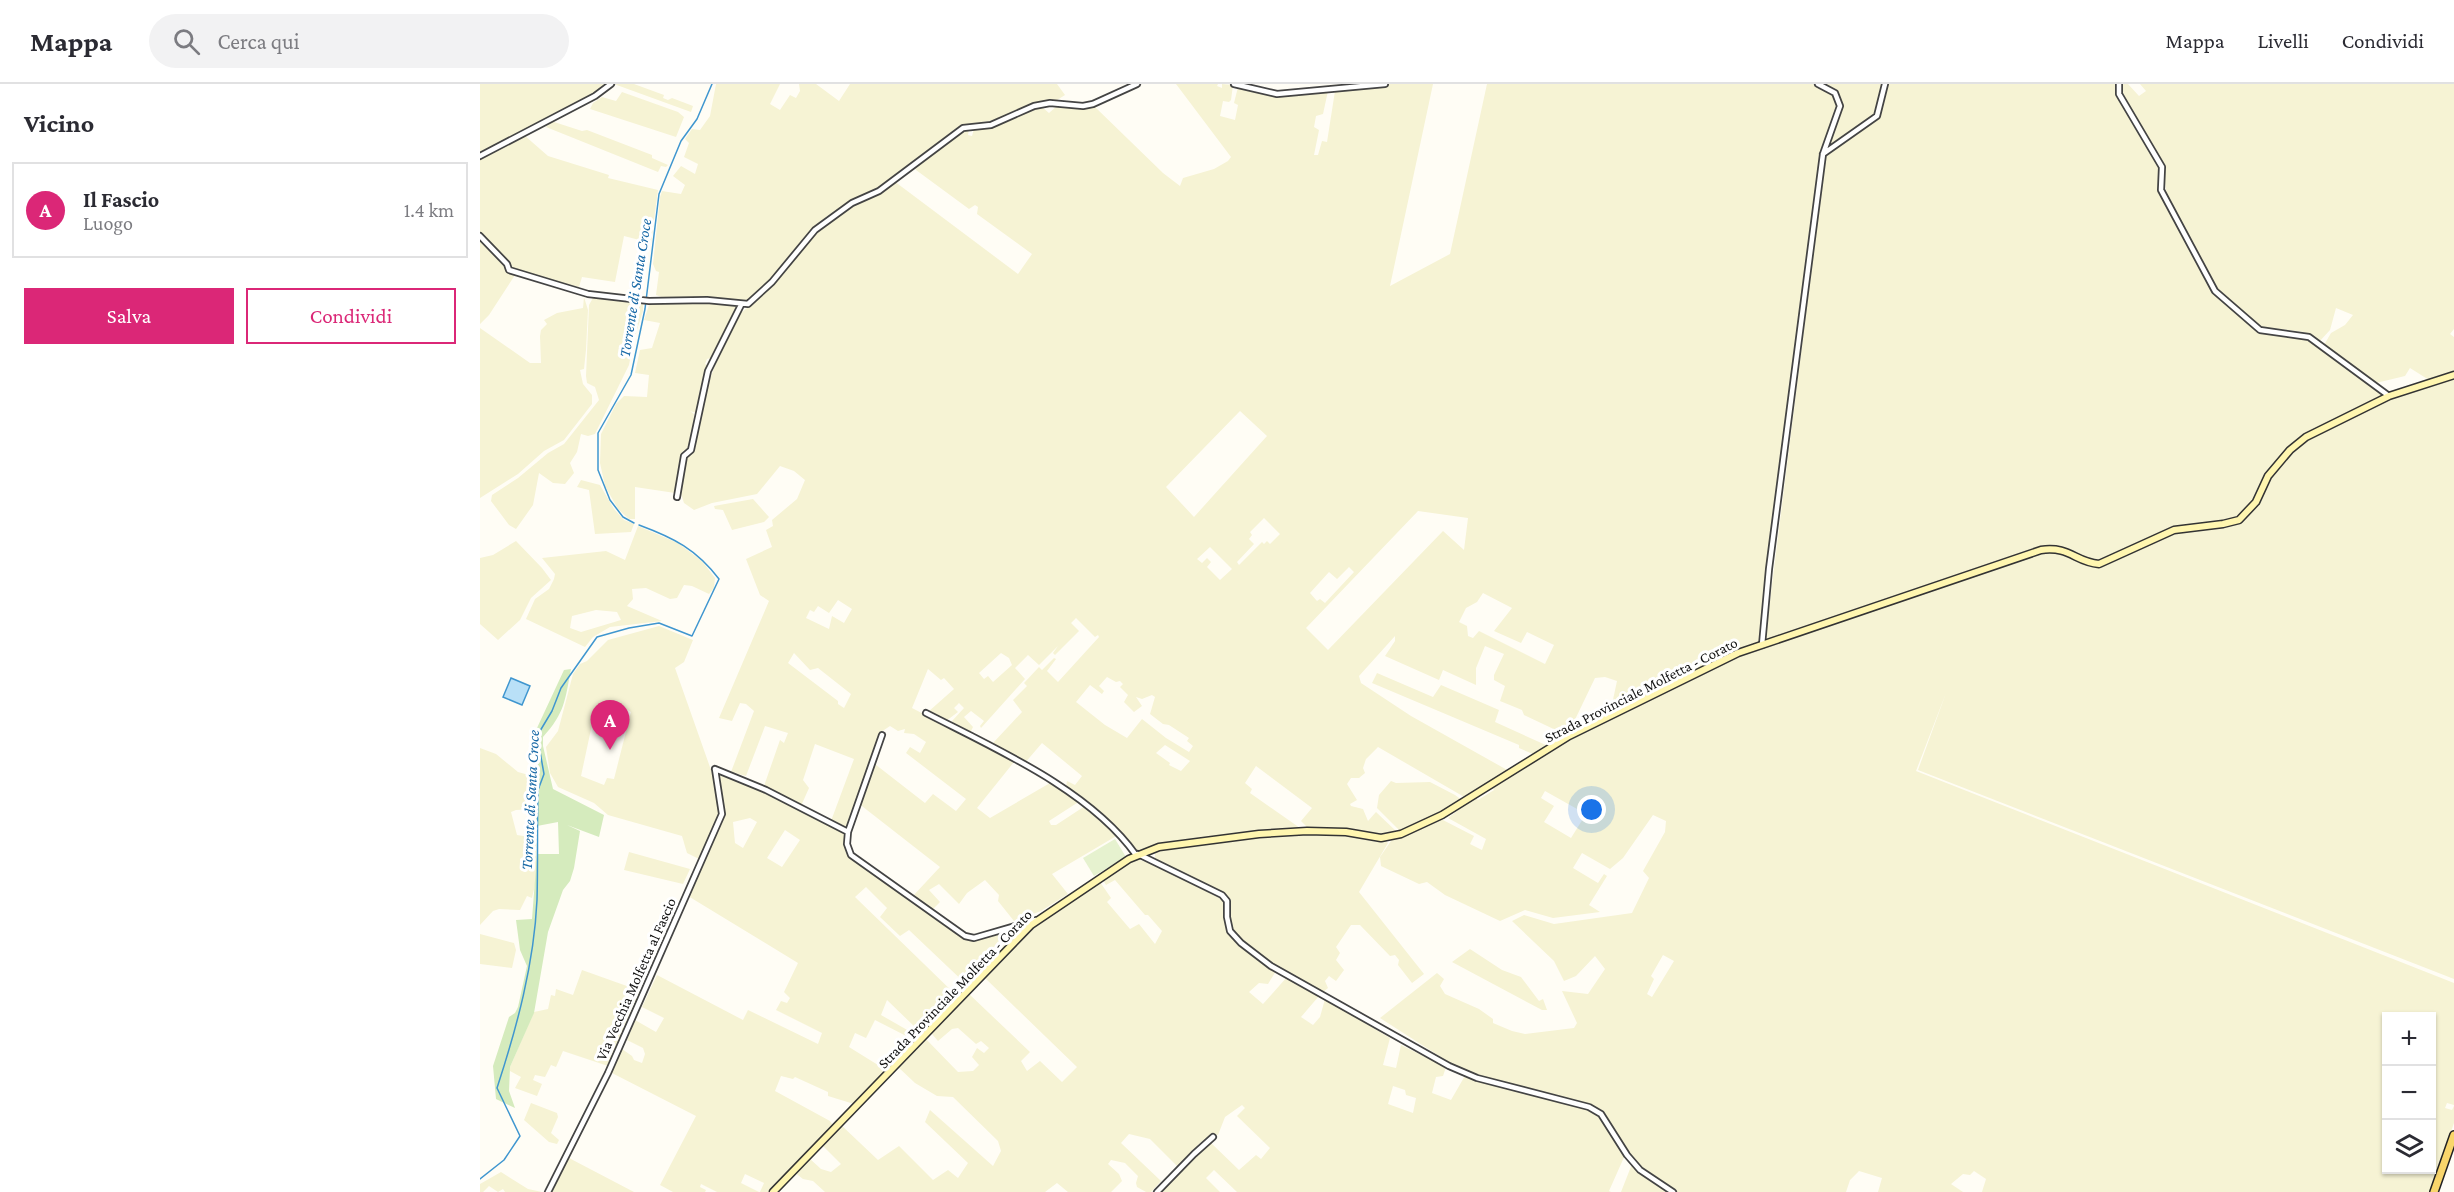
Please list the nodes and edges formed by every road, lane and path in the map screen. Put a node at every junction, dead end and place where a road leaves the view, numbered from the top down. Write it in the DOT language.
graph roads {
  1 [pos="611,84"];
  2 [pos="1137,84"];
  3 [pos="1234,84"];
  4 [pos="1385,84"];
  5 [pos="1818,84"];
  6 [pos="1885,84"];
  7 [pos="2119,84"];
  8 [pos="1823,154"];
  9 [pos="480,156"];
  10 [pos="480,236"];
  11 [pos="741,305"];
  12 [pos="2454,375"];
  13 [pos="2389,396"];
  14 [pos="677,497"];
  15 [pos="1762,645"];
  16 [pos="926,713"];
  17 [pos="882,735"];
  18 [pos="848,832"];
  19 [pos="1137,855"];
  20 [pos="1038,920"];
  21 [pos="2454,1135"];
  22 [pos="1213,1137"];
  23 [pos="548,1192"];
  24 [pos="773,1192"];
  25 [pos="1157,1192"];
  26 [pos="1672,1192"];
  27 [pos="2434,1192"];
  1 -- 9 [label="street"];
  2 -- 11 [label="street"];
  3 -- 4 [label="street"];
  5 -- 8 [label="street"];
  6 -- 8 [label="street"];
  7 -- 13 [label="street"];
  8 -- 15 [label="street"];
  10 -- 11 [label="street"];
  11 -- 14 [label="street"];
  12 -- 13 [label="street, Strada Provinciale Molfetta - Corato"];
  13 -- 15 [label="street, Strada Provinciale Molfetta - Corato"];
  15 -- 19 [label="street, Strada Provinciale Molfetta - Corato"];
  16 -- 19 [label="street"];
  17 -- 18 [label="street"];
  18 -- 20 [label="street"];
  18 -- 23 [label="street, Via Vecchia Molfetta al Fascio"];
  19 -- 20 [label="street, Strada Provinciale Molfetta - Corato"];
  19 -- 26 [label="street"];
  20 -- 24 [label="street, Strada Provinciale Molfetta - Corato"];
  21 -- 27 [label="main road"];
  22 -- 25 [label="street"];
}
